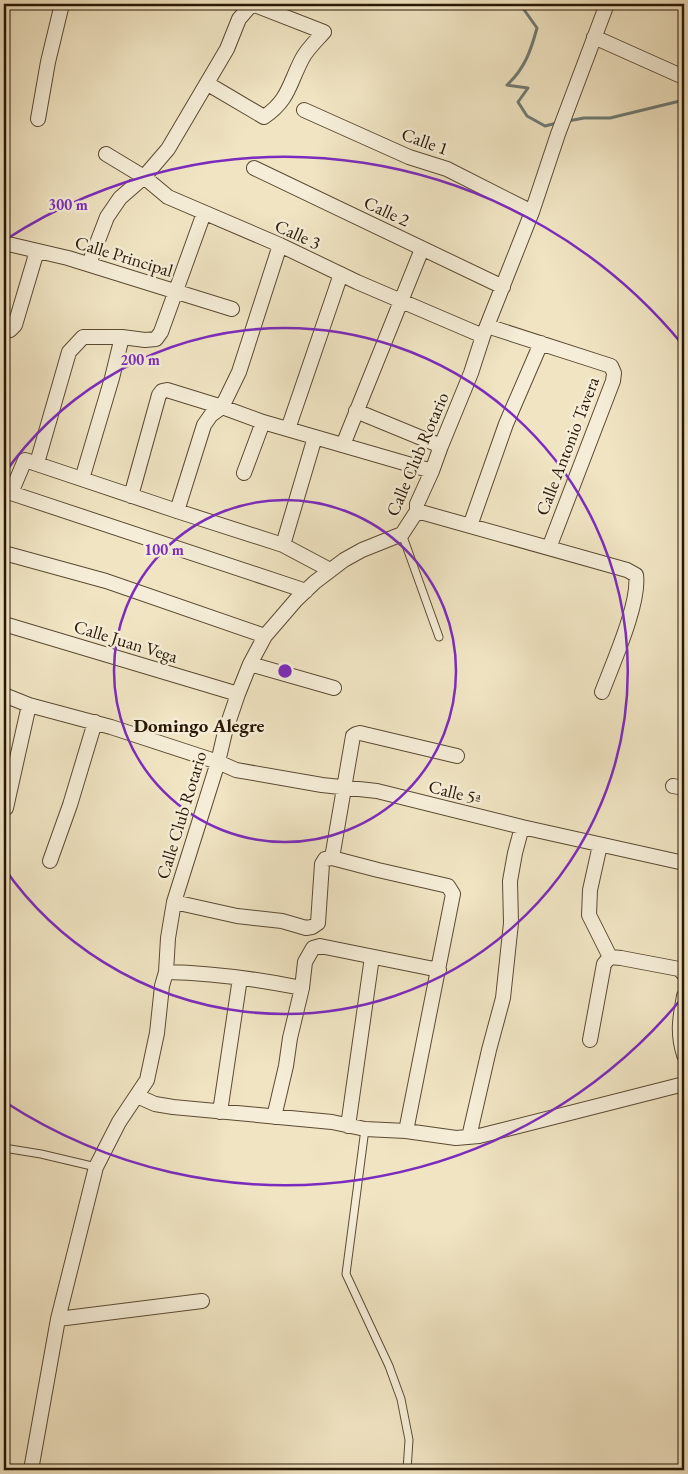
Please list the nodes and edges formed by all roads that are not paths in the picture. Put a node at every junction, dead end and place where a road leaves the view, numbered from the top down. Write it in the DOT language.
graph roads {
  1 [pos="62,4"];
  2 [pos="252,4"];
  3 [pos="607,4"];
  4 [pos="594,37"];
  5 [pos="679,75"];
  6 [pos="208,84"];
  7 [pos="304,110"];
  8 [pos="38,119"];
  9 [pos="106,154"];
  10 [pos="254,168"];
  11 [pos="144,177"];
  12 [pos="532,212"];
  13 [pos="204,213"];
  14 [pos="4,243"];
  15 [pos="280,245"];
  16 [pos="422,249"];
  17 [pos="37,251"];
  18 [pos="89,264"];
  19 [pos="342,274"];
  20 [pos="503,287"];
  21 [pos="174,290"];
  22 [pos="400,300"];
  23 [pos="232,308"];
  24 [pos="4,331"];
  25 [pos="485,331"];
  26 [pos="122,337"];
  27 [pos="541,344"];
  28 [pos="222,407"];
  29 [pos="356,412"];
  30 [pos="262,422"];
  31 [pos="288,429"];
  32 [pos="315,437"];
  33 [pos="342,445"];
  34 [pos="440,446"];
  35 [pos="37,463"];
  36 [pos="432,471"];
  37 [pos="244,473"];
  38 [pos="82,479"];
  39 [pos="7,492"];
  40 [pos="131,496"];
  41 [pos="417,511"];
  42 [pos="177,512"];
  43 [pos="470,526"];
  44 [pos="402,534"];
  45 [pos="283,545"];
  46 [pos="549,548"];
  47 [pos="4,553"];
  48 [pos="330,570"];
  49 [pos="306,591"];
  50 [pos="4,624"];
  51 [pos="265,636"];
  52 [pos="439,637"];
  53 [pos="250,664"];
  54 [pos="334,688"];
  55 [pos="602,692"];
  56 [pos="238,694"];
  57 [pos="4,695"];
  58 [pos="29,705"];
  59 [pos="95,722"];
  60 [pos="457,756"];
  61 [pos="218,762"];
  62 [pos="345,788"];
  63 [pos="6,808"];
  64 [pos="522,827"];
  65 [pos="600,845"];
  66 [pos="332,858"];
  67 [pos="50,861"];
  68 [pos="684,862"];
  69 [pos="174,902"];
  70 [pos="312,927"];
  71 [pos="312,948"];
  72 [pos="372,957"];
  73 [pos="610,958"];
  74 [pos="438,970"];
  75 [pos="166,972"];
  76 [pos="684,974"];
  77 [pos="240,978"];
  78 [pos="302,988"];
  79 [pos="684,996"];
  80 [pos="590,1040"];
  81 [pos="684,1055"];
  82 [pos="684,1084"];
  83 [pos="137,1096"];
  84 [pos="220,1112"];
  85 [pos="274,1117"];
  86 [pos="348,1126"];
  87 [pos="365,1129"];
  88 [pos="406,1131"];
  89 [pos="470,1137"];
  90 [pos="4,1148"];
  91 [pos="96,1167"];
  92 [pos="202,1301"];
  93 [pos="58,1319"];
  94 [pos="31,1470"];
  95 [pos="407,1470"];
  1 -- 8 [label="street"];
  2 -- 6 [label="street"];
  2 -- 6 [label="street"];
  3 -- 4 [label="street, Calle Club Rotario"];
  4 -- 5 [label="street"];
  4 -- 12 [label="street, Calle Club Rotario"];
  6 -- 11 [label="street"];
  7 -- 12 [label="street, Calle 1"];
  9 -- 11 [label="street, Calle 3"];
  10 -- 16 [label="street, Calle 2"];
  11 -- 13 [label="street, Calle 3"];
  11 -- 18 [label="street"];
  12 -- 20 [label="street, Calle Club Rotario"];
  13 -- 15 [label="street, Calle 3"];
  13 -- 21 [label="street"];
  14 -- 17 [label="street, Calle Principal"];
  15 -- 19 [label="street, Calle 3"];
  15 -- 28 [label="street"];
  16 -- 20 [label="street, Calle 2"];
  16 -- 22 [label="street"];
  17 -- 18 [label="street, Calle Principal"];
  17 -- 24 [label="street"];
  18 -- 21 [label="street, Calle Principal"];
  19 -- 22 [label="street, Calle 3"];
  19 -- 31 [label="street"];
  20 -- 25 [label="street, Calle Club Rotario"];
  21 -- 23 [label="street, Calle Principal"];
  21 -- 26 [label="street"];
  22 -- 25 [label="street, Calle 3"];
  22 -- 29 [label="street"];
  25 -- 27 [label="street, Calle Antonio Tavera"];
  25 -- 34 [label="street, Calle Club Rotario"];
  26 -- 35 [label="street"];
  26 -- 38 [label="street"];
  27 -- 43 [label="street"];
  27 -- 46 [label="street, Calle Antonio Tavera"];
  28 -- 30 [label="street"];
  28 -- 40 [label="street"];
  28 -- 42 [label="street"];
  29 -- 33 [label="street"];
  29 -- 34 [label="street"];
  30 -- 31 [label="street"];
  30 -- 37 [label="street"];
  31 -- 32 [label="street"];
  32 -- 33 [label="street"];
  32 -- 45 [label="street"];
  33 -- 36 [label="street"];
  34 -- 36 [label="street, Calle Club Rotario"];
  35 -- 38 [label="street"];
  35 -- 39 [label="street"];
  36 -- 41 [label="street, Calle Club Rotario"];
  38 -- 40 [label="street"];
  39 -- 49 [label="street"];
  40 -- 42 [label="street"];
  41 -- 43 [label="street"];
  41 -- 44 [label="street, Calle Club Rotario"];
  42 -- 45 [label="street"];
  43 -- 46 [label="street"];
  44 -- 48 [label="street, Calle Club Rotario"];
  44 -- 52 [label="lane"];
  45 -- 48 [label="street"];
  46 -- 55 [label="street"];
  47 -- 51 [label="street"];
  48 -- 49 [label="street, Calle Club Rotario"];
  49 -- 51 [label="street, Calle Club Rotario"];
  50 -- 56 [label="street, Calle Juan Vega"];
  51 -- 53 [label="street, Calle Club Rotario"];
  53 -- 54 [label="street"];
  53 -- 56 [label="street, Calle Club Rotario"];
  56 -- 61 [label="street, Calle Club Rotario"];
  57 -- 58 [label="street, Calle 5ª"];
  58 -- 59 [label="street, Calle 5ª"];
  58 -- 63 [label="street"];
  59 -- 61 [label="street, Calle 5ª"];
  59 -- 67 [label="street"];
  60 -- 62 [label="street"];
  61 -- 62 [label="street, Calle 5ª"];
  61 -- 69 [label="street, Calle Club Rotario"];
  62 -- 64 [label="street, Calle 5ª"];
  62 -- 66 [label="street"];
  64 -- 65 [label="street, Calle 5ª"];
  64 -- 89 [label="street"];
  65 -- 68 [label="street, Calle 5ª"];
  65 -- 73 [label="street"];
  66 -- 70 [label="street"];
  66 -- 74 [label="street"];
  69 -- 70 [label="street"];
  69 -- 75 [label="street, Calle Club Rotario"];
  70 -- 71 [label="street"];
  71 -- 72 [label="street"];
  71 -- 78 [label="street"];
  72 -- 74 [label="street"];
  72 -- 86 [label="street"];
  73 -- 76 [label="street"];
  73 -- 80 [label="street"];
  74 -- 88 [label="street"];
  75 -- 77 [label="street"];
  75 -- 83 [label="street, Calle Club Rotario"];
  77 -- 78 [label="street"];
  77 -- 84 [label="street"];
  78 -- 85 [label="street"];
  79 -- 81 [label="street"];
  82 -- 89 [label="street"];
  83 -- 84 [label="street"];
  83 -- 91 [label="street, Calle Club Rotario"];
  84 -- 85 [label="street"];
  85 -- 86 [label="street"];
  86 -- 87 [label="street"];
  87 -- 88 [label="street"];
  87 -- 95 [label="lane"];
  88 -- 89 [label="street"];
  90 -- 91 [label="lane"];
  91 -- 93 [label="street, Calle Club Rotario"];
  92 -- 93 [label="street"];
  93 -- 94 [label="street, Calle Club Rotario"];
}
